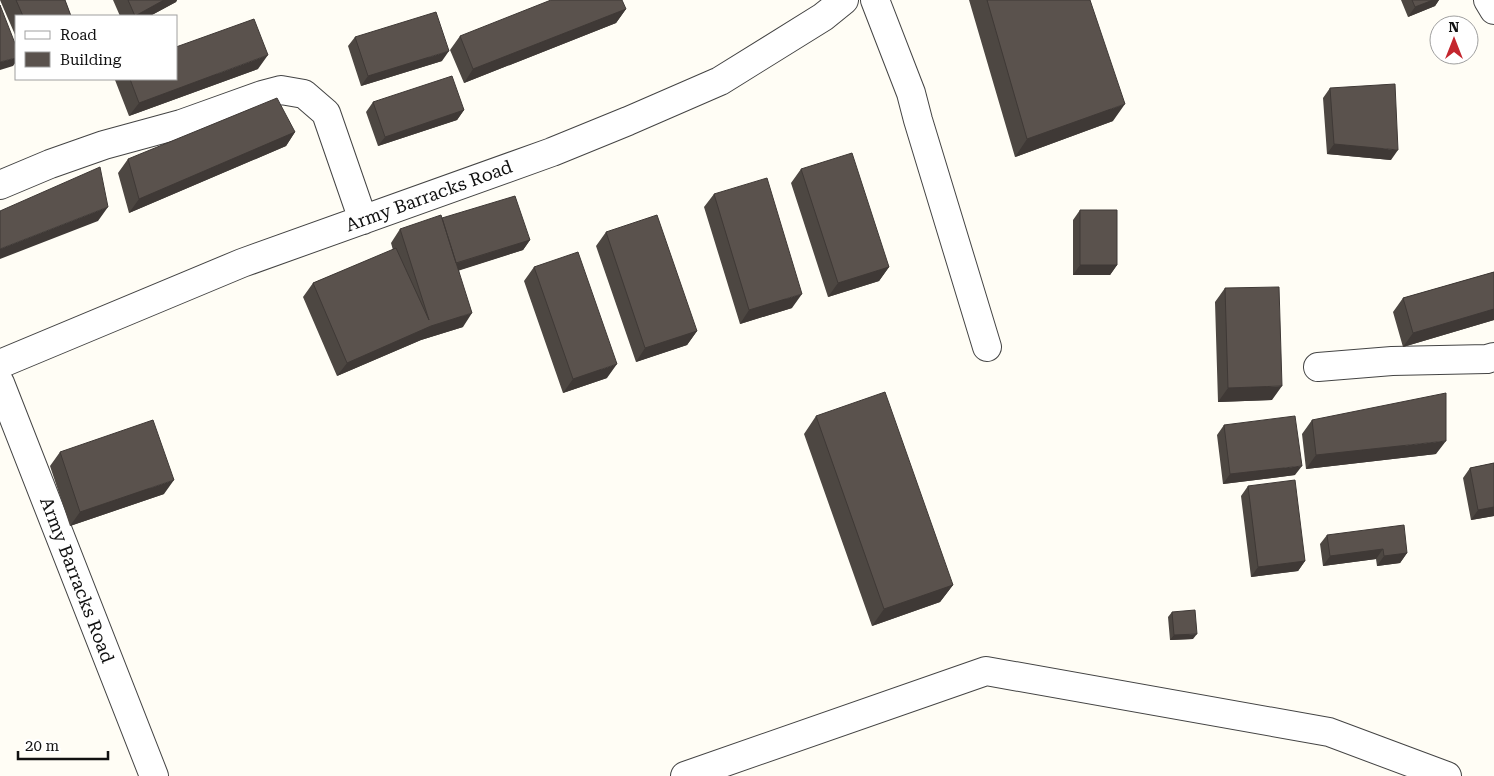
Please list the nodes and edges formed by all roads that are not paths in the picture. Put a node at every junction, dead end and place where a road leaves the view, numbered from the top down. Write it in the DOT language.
graph roads {
  1 [pos="844,0"];
  2 [pos="875,0"];
  3 [pos="1488,0"];
  4 [pos="1494,10"];
  5 [pos="0,185"];
  6 [pos="363,220"];
  7 [pos="987,347"];
  8 [pos="1494,358"];
  9 [pos="0,364"];
  10 [pos="1318,367"];
  11 [pos="0,383"];
  12 [pos="154,776"];
  13 [pos="685,776"];
  14 [pos="1447,776"];
  1 -- 6 [label="street, Army Barracks Road"];
  2 -- 7 [label="street"];
  3 -- 4 [label="street"];
  5 -- 6 [label="street"];
  6 -- 9 [label="street, Army Barracks Road"];
  8 -- 10 [label="street"];
  11 -- 12 [label="street, Army Barracks Road"];
  13 -- 14 [label="street"];
}
